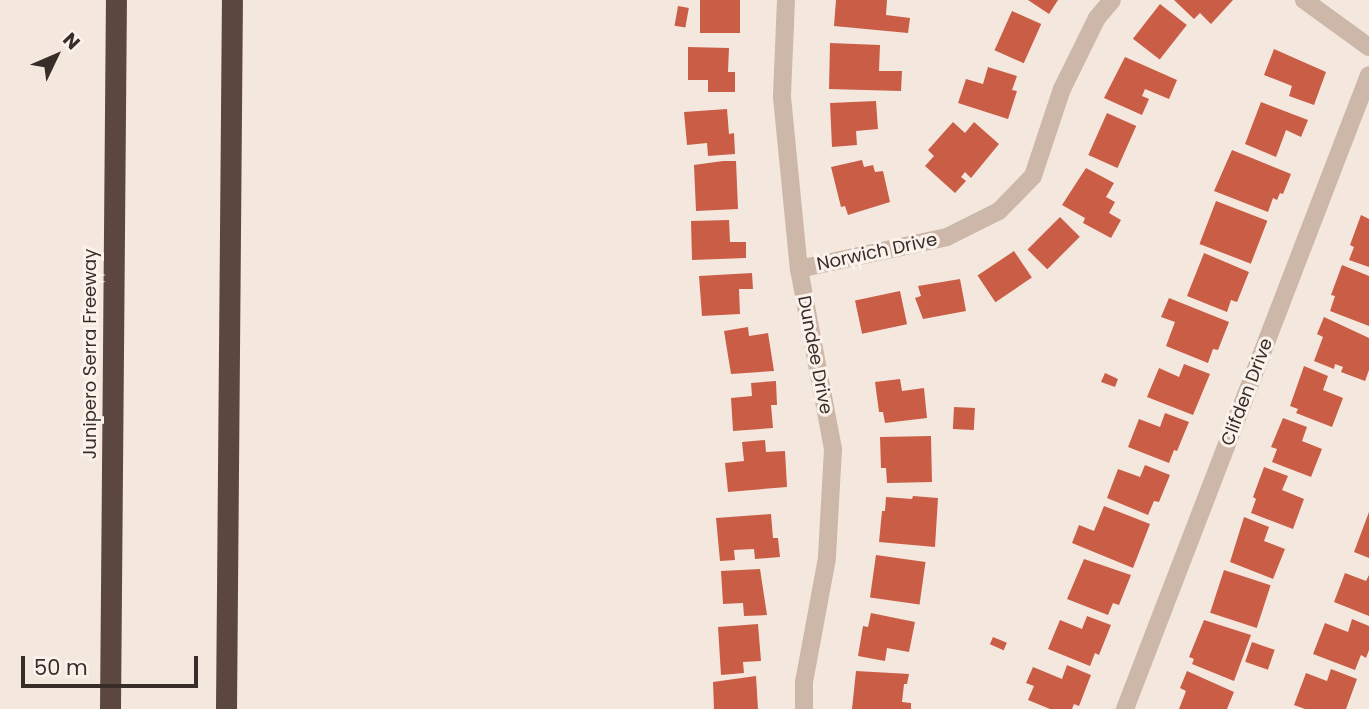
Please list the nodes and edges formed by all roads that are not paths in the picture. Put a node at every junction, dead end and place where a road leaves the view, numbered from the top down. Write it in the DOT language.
graph roads {
  1 [pos="116,0"];
  2 [pos="232,0"];
  3 [pos="786,0"];
  4 [pos="1112,0"];
  5 [pos="1304,0"];
  6 [pos="1369,47"];
  7 [pos="1369,75"];
  8 [pos="799,269"];
  9 [pos="110,709"];
  10 [pos="226,709"];
  11 [pos="804,709"];
  12 [pos="1125,709"];
  1 -- 9 [label="highway, Junipero Serra Freeway"];
  2 -- 10 [label="highway"];
  3 -- 8 [label="street, Dundee Drive"];
  4 -- 8 [label="street, Norwich Drive"];
  5 -- 6 [label="street"];
  7 -- 12 [label="street, Clifden Drive"];
  8 -- 11 [label="street, Dundee Drive"];
}
